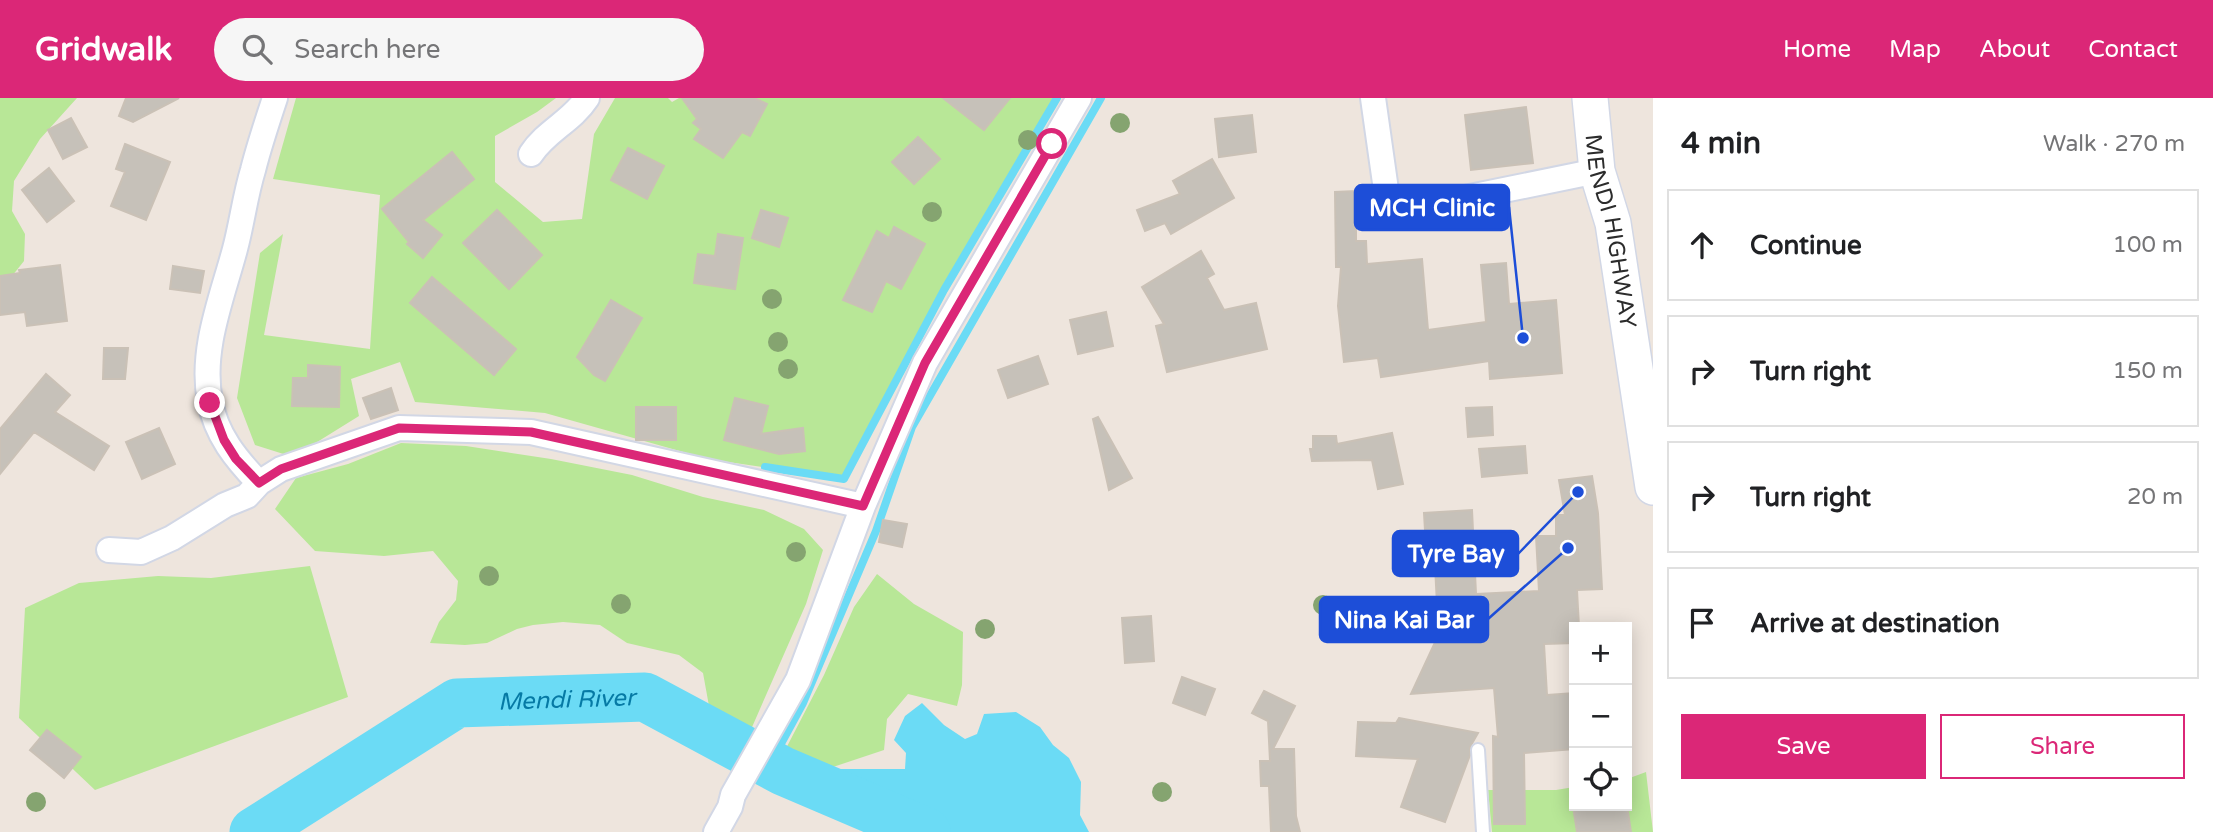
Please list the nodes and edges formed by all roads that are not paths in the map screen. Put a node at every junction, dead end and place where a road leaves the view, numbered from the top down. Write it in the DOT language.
graph roads {
  1 [pos="275,98"];
  2 [pos="587,98"];
  3 [pos="1079,98"];
  4 [pos="1373,98"];
  5 [pos="1590,98"];
  6 [pos="531,153"];
  7 [pos="1597,171"];
  8 [pos="259,483"];
  9 [pos="1653,487"];
  10 [pos="863,506"];
  11 [pos="110,550"];
  12 [pos="1478,750"];
  13 [pos="716,832"];
  14 [pos="1483,832"];
  1 -- 8 [label="street"];
  2 -- 6 [label="street"];
  3 -- 10 [label="street"];
  4 -- 7 [label="street"];
  5 -- 7 [label="main road, MENDI HIGHWAY"];
  7 -- 9 [label="main road, MENDI HIGHWAY"];
  8 -- 10 [label="street"];
  8 -- 11 [label="street"];
  10 -- 13 [label="street"];
  12 -- 14 [label="lane"];
}
